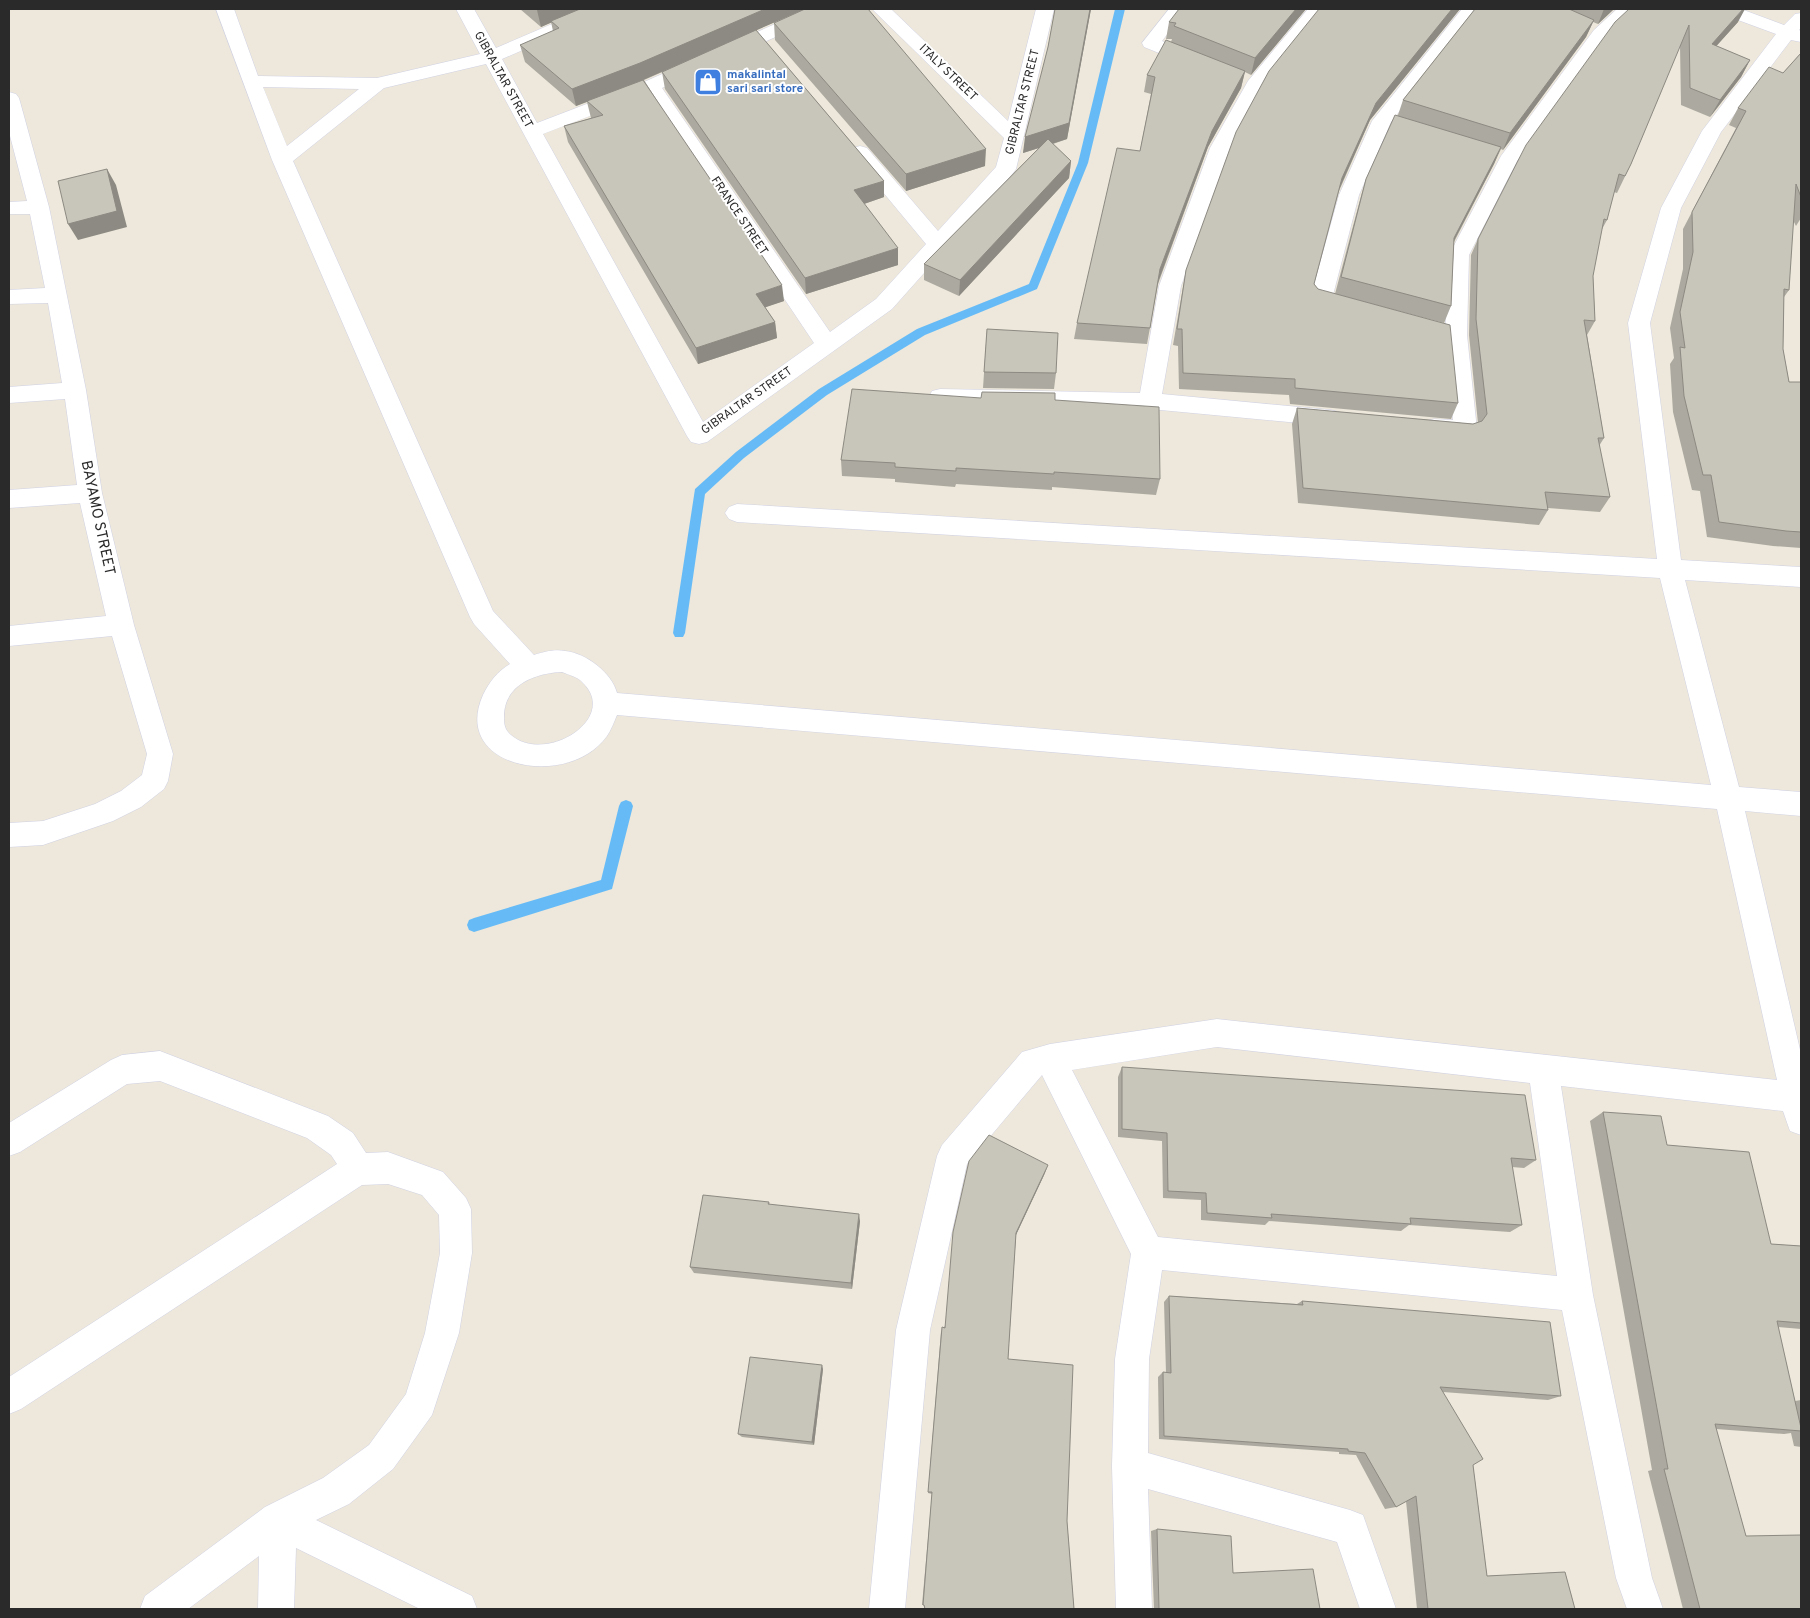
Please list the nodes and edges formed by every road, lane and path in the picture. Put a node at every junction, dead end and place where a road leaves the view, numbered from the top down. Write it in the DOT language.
graph roads {
  1 [pos="225,9"];
  2 [pos="465,9"];
  3 [pos="602,9"];
  4 [pos="823,9"];
  5 [pos="881,9"];
  6 [pos="1045,9"];
  7 [pos="1178,9"];
  8 [pos="1317,9"];
  9 [pos="1471,9"];
  10 [pos="1627,9"];
  11 [pos="1725,9"];
  12 [pos="1796,29"];
  13 [pos="761,37"];
  14 [pos="774,52"];
  15 [pos="490,57"];
  16 [pos="1212,67"];
  17 [pos="251,81"];
  18 [pos="377,84"];
  19 [pos="650,86"];
  20 [pos="9,98"];
  21 [pos="11,121"];
  22 [pos="532,132"];
  23 [pos="1014,137"];
  24 [pos="850,141"];
  25 [pos="282,160"];
  26 [pos="38,207"];
  27 [pos="9,208"];
  28 [pos="938,244"];
  29 [pos="57,295"];
  30 [pos="9,297"];
  31 [pos="1369,312"];
  32 [pos="826,345"];
  33 [pos="76,390"];
  34 [pos="9,394"];
  35 [pos="918,397"];
  36 [pos="1150,401"];
  37 [pos="1347,419"];
  38 [pos="1416,425"];
  39 [pos="90,493"];
  40 [pos="9,499"];
  41 [pos="737,513"];
  42 [pos="1670,568"];
  43 [pos="1801,577"];
  44 [pos="121,625"];
  45 [pos="9,636"];
  46 [pos="528,666"];
  47 [pos="606,703"];
  48 [pos="1728,797"];
  49 [pos="1801,804"];
  50 [pos="9,835"];
  51 [pos="1050,1059"];
  52 [pos="1544,1069"];
  53 [pos="1800,1105"];
  54 [pos="9,1141"];
  55 [pos="358,1169"];
  56 [pos="1148,1252"];
  57 [pos="1576,1295"];
  58 [pos="9,1397"];
  59 [pos="1130,1466"];
  60 [pos="278,1520"];
  61 [pos="158,1609"];
  62 [pos="276,1609"];
  63 [pos="460,1609"];
  64 [pos="887,1609"];
  65 [pos="1134,1609"];
  66 [pos="1378,1609"];
  67 [pos="1645,1609"];
  1 -- 17 [label="street"];
  2 -- 15 [label="street, GIBRALTAR STREET"];
  3 -- 15 [label="street"];
  4 -- 13 [label="street"];
  5 -- 23 [label="street, ITALY STREET"];
  6 -- 23 [label="street, GIBRALTAR STREET"];
  7 -- 16 [label="street"];
  8 -- 36 [label="street"];
  9 -- 31 [label="street"];
  10 -- 38 [label="street"];
  11 -- 12 [label="street"];
  12 -- 42 [label="street"];
  13 -- 14 [label="street"];
  13 -- 19 [label="street"];
  15 -- 18 [label="street"];
  15 -- 22 [label="street, GIBRALTAR STREET"];
  17 -- 18 [label="street"];
  17 -- 25 [label="street"];
  18 -- 25 [label="street"];
  19 -- 22 [label="street"];
  19 -- 32 [label="street, FRANCE STREET"];
  20 -- 21 [label="street, BAYAMO STREET"];
  21 -- 26 [label="street, BAYAMO STREET"];
  22 -- 32 [label="street, GIBRALTAR STREET"];
  23 -- 28 [label="street, GIBRALTAR STREET"];
  24 -- 28 [label="street"];
  25 -- 46 [label="street"];
  26 -- 27 [label="street"];
  26 -- 29 [label="street, BAYAMO STREET"];
  28 -- 32 [label="street, GIBRALTAR STREET"];
  29 -- 30 [label="street"];
  29 -- 33 [label="street, BAYAMO STREET"];
  33 -- 34 [label="street"];
  33 -- 39 [label="street, BAYAMO STREET"];
  35 -- 36 [label="street"];
  36 -- 37 [label="street"];
  39 -- 40 [label="street"];
  39 -- 44 [label="street, BAYAMO STREET"];
  41 -- 42 [label="street"];
  42 -- 43 [label="street"];
  42 -- 48 [label="street"];
  44 -- 45 [label="street"];
  44 -- 50 [label="street, BAYAMO STREET"];
  46 -- 47 [label="street"];
  46 -- 47 [label="street"];
  47 -- 48 [label="street"];
  48 -- 49 [label="street"];
  48 -- 53 [label="street"];
  51 -- 52 [label="street"];
  51 -- 56 [label="street"];
  51 -- 64 [label="street"];
  52 -- 53 [label="street"];
  52 -- 57 [label="street"];
  54 -- 55 [label="street"];
  55 -- 58 [label="street"];
  55 -- 60 [label="street"];
  56 -- 57 [label="street"];
  56 -- 59 [label="street"];
  57 -- 67 [label="street"];
  59 -- 65 [label="street"];
  59 -- 66 [label="street"];
  60 -- 61 [label="street"];
  60 -- 62 [label="street"];
  60 -- 63 [label="street"];
}
